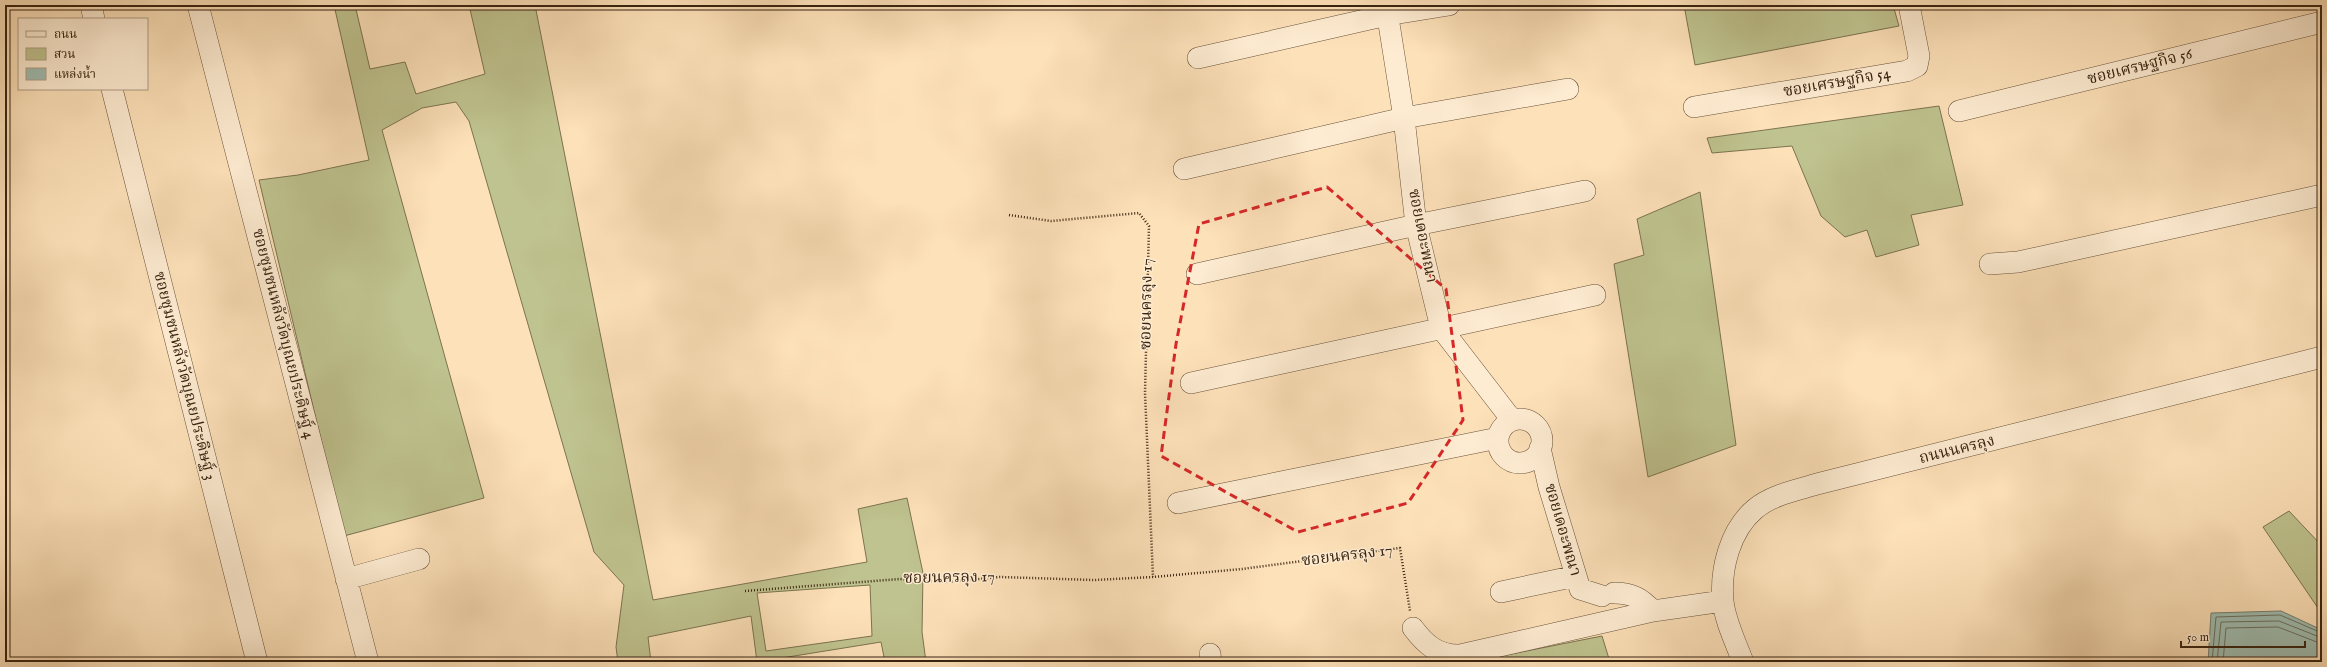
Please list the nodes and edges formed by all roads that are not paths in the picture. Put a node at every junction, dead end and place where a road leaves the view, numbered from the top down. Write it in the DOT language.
graph roads {
  1 [pos="91,5"];
  2 [pos="198,5"];
  3 [pos="1449,5"];
  4 [pos="1908,5"];
  5 [pos="1387,10"];
  6 [pos="94,18"];
  7 [pos="2322,22"];
  8 [pos="1198,58"];
  9 [pos="1568,89"];
  10 [pos="112,90"];
  11 [pos="1694,107"];
  12 [pos="1958,112"];
  13 [pos="1404,118"];
  14 [pos="1184,169"];
  15 [pos="1586,191"];
  16 [pos="2322,195"];
  17 [pos="1416,225"];
  18 [pos="1990,264"];
  19 [pos="1197,274"];
  20 [pos="1595,294"];
  21 [pos="1441,328"];
  22 [pos="2322,357"];
  23 [pos="1191,384"];
  24 [pos="1512,420"];
  25 [pos="1498,438"];
  26 [pos="1540,448"];
  27 [pos="1178,503"];
  28 [pos="418,559"];
  29 [pos="1576,576"];
  30 [pos="346,579"];
  31 [pos="1501,592"];
  32 [pos="1723,601"];
  33 [pos="1653,611"];
  34 [pos="1413,628"];
  35 [pos="1458,658"];
  36 [pos="257,662"];
  37 [pos="368,662"];
  38 [pos="1743,662"];
  1 -- 6 [label="street"];
  2 -- 30 [label="street, ซอยชุมชนหลังวัดบุณยประดิษฐ์ 4"];
  3 -- 5 [label="street"];
  4 -- 11 [label="street, ซอยเศรษฐกิจ 54"];
  5 -- 8 [label="street"];
  5 -- 13 [label="street, ซอยเดอะพณา"];
  7 -- 12 [label="street, ซอยเศรษฐกิจ 56"];
  9 -- 13 [label="street"];
  10 -- 36 [label="street, ซอยชุมชนหลังวัดบุณยประดิษฐ์ 3"];
  13 -- 14 [label="street"];
  13 -- 17 [label="street, ซอยเดอะพณา"];
  15 -- 17 [label="street"];
  16 -- 18 [label="street"];
  17 -- 19 [label="street"];
  17 -- 21 [label="street, ซอยเดอะพณา"];
  20 -- 21 [label="street"];
  21 -- 23 [label="street"];
  21 -- 24 [label="street, ซอยเดอะพณา"];
  22 -- 32 [label="street, ถนนนครลุง"];
  24 -- 25 [label="street"];
  24 -- 26 [label="street, ซอยเดอะพณา"];
  25 -- 26 [label="street"];
  25 -- 27 [label="street"];
  26 -- 29 [label="street, ซอยเดอะพณา"];
  28 -- 30 [label="street"];
  29 -- 31 [label="street"];
  29 -- 33 [label="street, ซอยเดอะพณา"];
  30 -- 37 [label="street, ซอยชุมชนหลังวัดบุณยประดิษฐ์ 4"];
  32 -- 33 [label="street"];
  32 -- 38 [label="street, ถนนนครลุง"];
  33 -- 35 [label="street"];
  34 -- 35 [label="street"];
}
